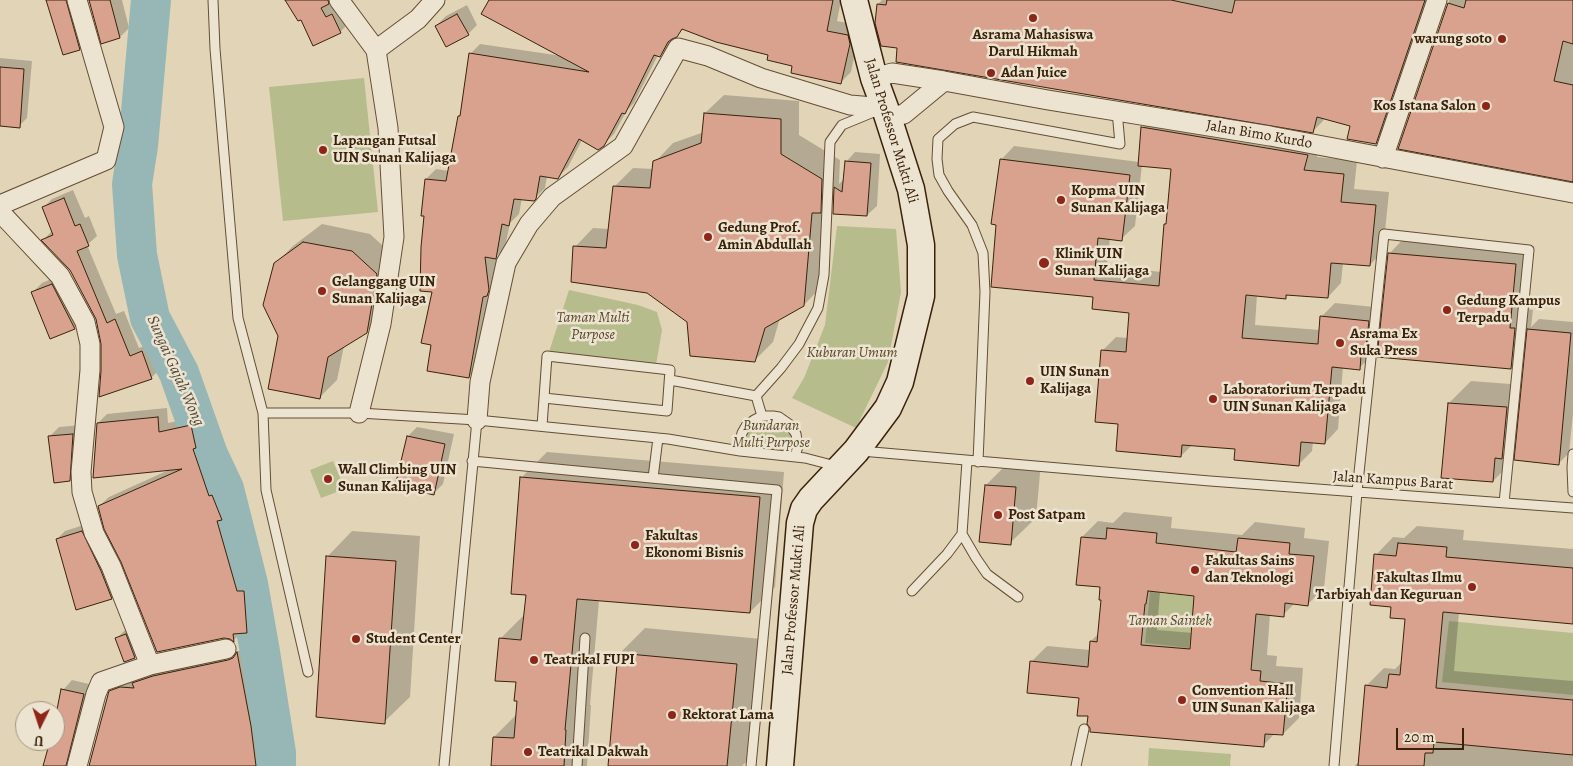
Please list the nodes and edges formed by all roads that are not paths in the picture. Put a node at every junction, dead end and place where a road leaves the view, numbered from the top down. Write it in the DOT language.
graph roads {
  1 [pos="77,0"];
  2 [pos="213,0"];
  3 [pos="339,0"];
  4 [pos="435,0"];
  5 [pos="854,0"];
  6 [pos="1437,0"];
  7 [pos="376,50"];
  8 [pos="874,78"];
  9 [pos="944,81"];
  10 [pos="1117,111"];
  11 [pos="886,113"];
  12 [pos="1383,158"];
  13 [pos="1573,193"];
  14 [pos="0,205"];
  15 [pos="0,212"];
  16 [pos="670,380"];
  17 [pos="756,396"];
  18 [pos="544,398"];
  19 [pos="263,413"];
  20 [pos="359,413"];
  21 [pos="762,416"];
  22 [pos="477,420"];
  23 [pos="542,426"];
  24 [pos="658,438"];
  25 [pos="740,451"];
  26 [pos="1573,454"];
  27 [pos="795,457"];
  28 [pos="848,459"];
  29 [pos="472,461"];
  30 [pos="967,461"];
  31 [pos="978,462"];
  32 [pos="653,478"];
  33 [pos="1357,492"];
  34 [pos="1573,492"];
  35 [pos="1504,503"];
  36 [pos="1573,508"];
  37 [pos="962,534"];
  38 [pos="912,591"];
  39 [pos="1018,597"];
  40 [pos="584,638"];
  41 [pos="226,649"];
  42 [pos="150,665"];
  43 [pos="308,672"];
  44 [pos="1084,729"];
  45 [pos="77,766"];
  46 [pos="444,766"];
  47 [pos="577,766"];
  48 [pos="751,766"];
  49 [pos="780,766"];
  50 [pos="1076,766"];
  51 [pos="1334,766"];
  1 -- 14 [label="street"];
  2 -- 19 [label="lane"];
  3 -- 7 [label="street"];
  4 -- 7 [label="street"];
  5 -- 8 [label="main road, Jalan Professor Mukti Ali"];
  6 -- 12 [label="street"];
  7 -- 20 [label="street"];
  8 -- 9 [label="street, Jalan Bimo Kurdo"];
  8 -- 11 [label="main road, Jalan Professor Mukti Ali"];
  9 -- 10 [label="street, Jalan Bimo Kurdo"];
  9 -- 11 [label="street"];
  10 -- 12 [label="street, Jalan Bimo Kurdo"];
  10 -- 31 [label="lane"];
  11 -- 17 [label="lane"];
  11 -- 22 [label="street"];
  11 -- 28 [label="main road, Jalan Professor Mukti Ali"];
  12 -- 13 [label="street, Jalan Bimo Kurdo"];
  15 -- 42 [label="street"];
  16 -- 17 [label="lane"];
  16 -- 18 [label="lane"];
  16 -- 18 [label="lane"];
  17 -- 21 [label="lane"];
  18 -- 23 [label="lane"];
  19 -- 20 [label="lane, Jalan Kampus Barat"];
  19 -- 43 [label="lane"];
  20 -- 22 [label="lane, Jalan Kampus Barat"];
  21 -- 25 [label="lane"];
  21 -- 27 [label="lane"];
  22 -- 23 [label="lane, Jalan Kampus Barat"];
  22 -- 29 [label="lane"];
  23 -- 24 [label="lane, Jalan Kampus Barat"];
  24 -- 25 [label="lane, Jalan Kampus Barat"];
  24 -- 32 [label="lane"];
  25 -- 27 [label="lane, Jalan Kampus Barat"];
  26 -- 34 [label="lane"];
  27 -- 28 [label="lane, Jalan Kampus Barat"];
  28 -- 30 [label="lane, Jalan Kampus Barat"];
  28 -- 49 [label="main road, Jalan Professor Mukti Ali"];
  29 -- 32 [label="lane"];
  29 -- 46 [label="lane"];
  30 -- 31 [label="lane, Jalan Kampus Barat"];
  30 -- 37 [label="lane"];
  31 -- 33 [label="lane, Jalan Kampus Barat"];
  32 -- 48 [label="lane"];
  33 -- 35 [label="lane, Jalan Kampus Barat"];
  33 -- 35 [label="lane"];
  33 -- 51 [label="lane"];
  35 -- 36 [label="lane, Jalan Kampus Barat"];
  37 -- 38 [label="lane"];
  37 -- 39 [label="lane"];
  40 -- 47 [label="lane"];
  41 -- 42 [label="street"];
  42 -- 45 [label="street"];
  44 -- 50 [label="lane"];
}
